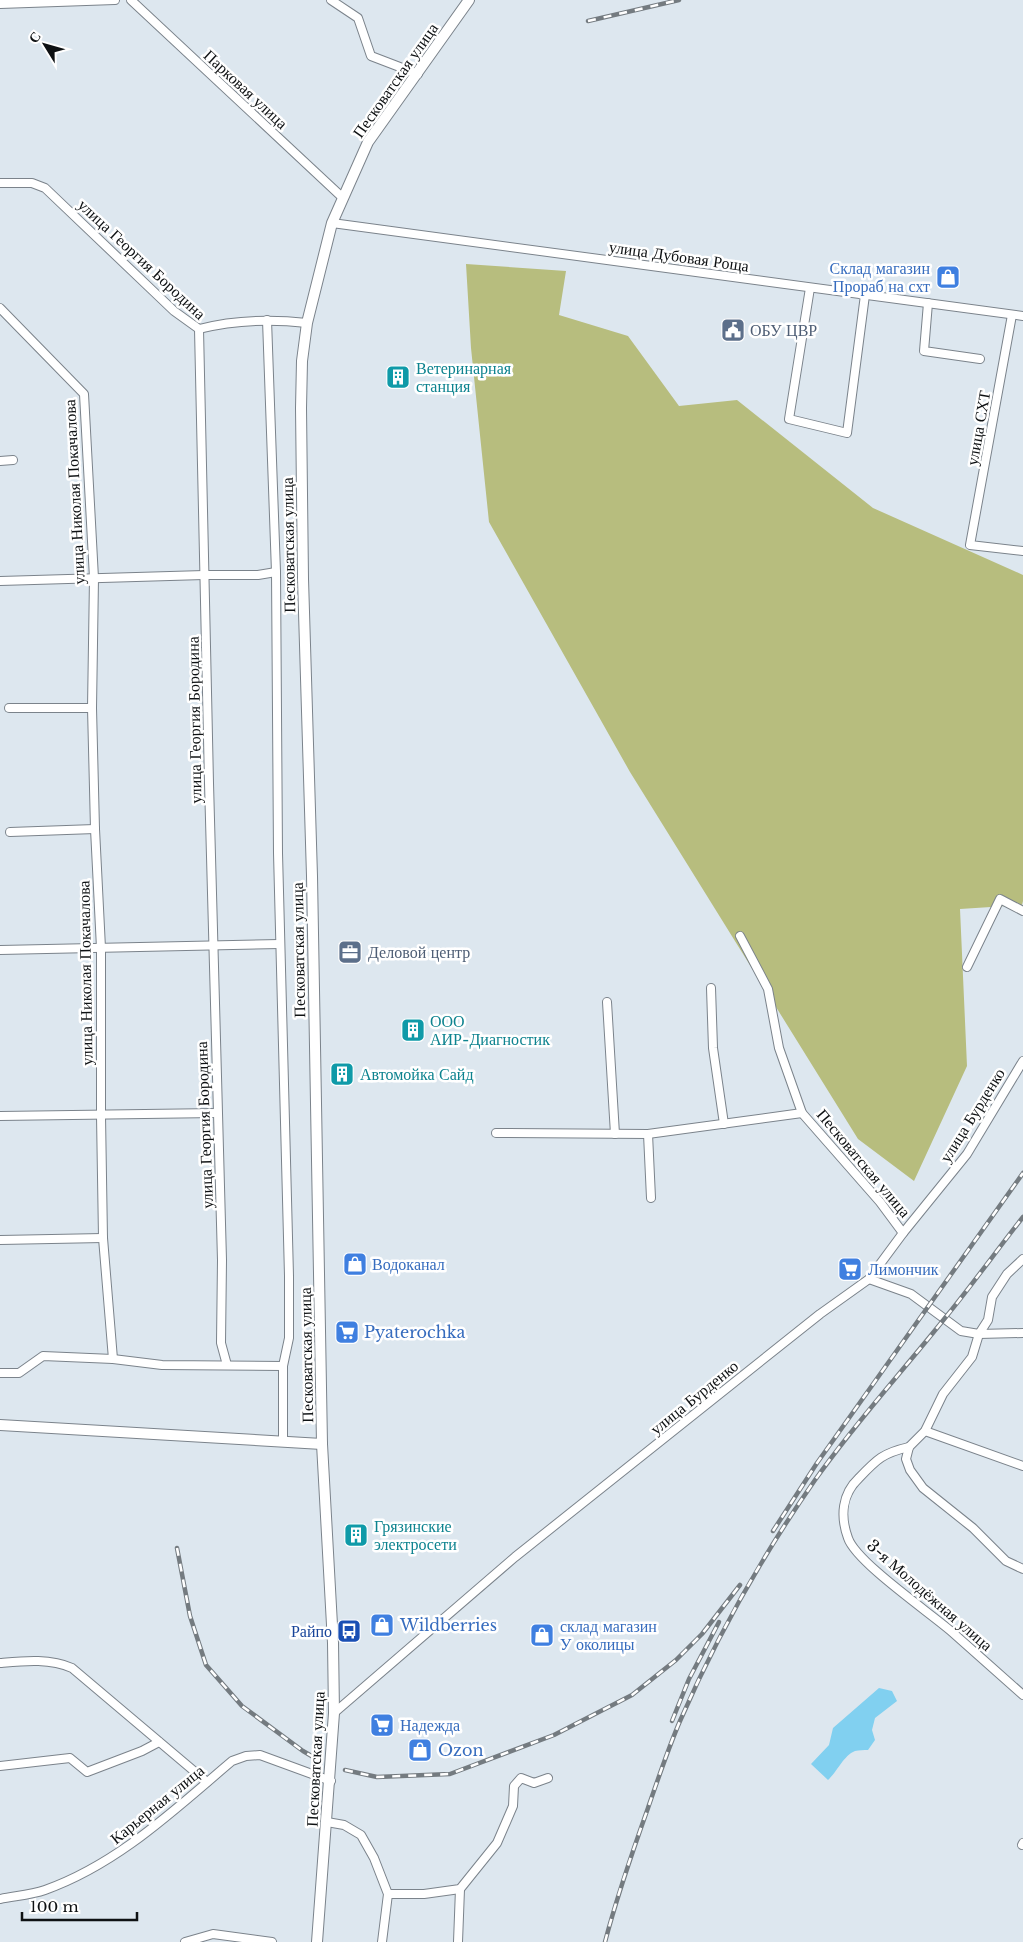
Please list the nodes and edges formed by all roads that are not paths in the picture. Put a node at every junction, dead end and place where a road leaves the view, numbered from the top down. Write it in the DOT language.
graph roads {
  1 [pos="115,0"];
  2 [pos="131,0"];
  3 [pos="330,0"];
  4 [pos="469,0"];
  5 [pos="42,2"];
  6 [pos="0,4"];
  7 [pos="418,74"];
  8 [pos="0,183"];
  9 [pos="343,198"];
  10 [pos="332,223"];
  11 [pos="810,288"];
  12 [pos="864,295"];
  13 [pos="928,304"];
  14 [pos="0,308"];
  15 [pos="1012,315"];
  16 [pos="1023,316"];
  17 [pos="267,320"];
  18 [pos="307,323"];
  19 [pos="199,329"];
  20 [pos="980,359"];
  21 [pos="13,460"];
  22 [pos="0,461"];
  23 [pos="1023,551"];
  24 [pos="276,572"];
  25 [pos="204,575"];
  26 [pos="94,578"];
  27 [pos="0,581"];
  28 [pos="9,708"];
  29 [pos="92,708"];
  30 [pos="95,829"];
  31 [pos="10,832"];
  32 [pos="1023,912"];
  33 [pos="740,936"];
  34 [pos="280,944"];
  35 [pos="214,947"];
  36 [pos="101,948"];
  37 [pos="0,950"];
  38 [pos="966,967"];
  39 [pos="711,988"];
  40 [pos="607,1002"];
  41 [pos="1023,1060"];
  42 [pos="217,1113"];
  43 [pos="802,1113"];
  44 [pos="0,1116"];
  45 [pos="100,1116"];
  46 [pos="724,1124"];
  47 [pos="496,1132"];
  48 [pos="615,1134"];
  49 [pos="648,1134"];
  50 [pos="651,1198"];
  51 [pos="903,1233"];
  52 [pos="103,1238"];
  53 [pos="0,1240"];
  54 [pos="1023,1259"];
  55 [pos="869,1278"];
  56 [pos="1023,1332"];
  57 [pos="979,1334"];
  58 [pos="113,1358"];
  59 [pos="227,1365"];
  60 [pos="283,1366"];
  61 [pos="0,1373"];
  62 [pos="0,1425"];
  63 [pos="925,1430"];
  64 [pos="283,1442"];
  65 [pos="322,1444"];
  66 [pos="910,1447"];
  67 [pos="1023,1466"];
  68 [pos="1023,1569"];
  69 [pos="0,1663"];
  70 [pos="1023,1695"];
  71 [pos="334,1714"];
  72 [pos="159,1742"];
  73 [pos="0,1766"];
  74 [pos="548,1778"];
  75 [pos="330,1781"];
  76 [pos="207,1782"];
  77 [pos="327,1822"];
  78 [pos="460,1889"];
  79 [pos="388,1894"];
  80 [pos="0,1899"];
  81 [pos="185,1942"];
  82 [pos="272,1942"];
  83 [pos="317,1942"];
  84 [pos="382,1942"];
  85 [pos="458,1942"];
  1 -- 5 [label="street"];
  2 -- 9 [label="street, Парковая улица"];
  3 -- 7 [label="street"];
  4 -- 7 [label="main road, Песковатская улица"];
  5 -- 6 [label="street"];
  7 -- 9 [label="main road, Песковатская улица"];
  8 -- 19 [label="street, улица Георгия Бородина"];
  9 -- 10 [label="main road, Песковатская улица"];
  10 -- 11 [label="street, улица Дубовая Роща"];
  10 -- 18 [label="main road, Песковатская улица"];
  11 -- 12 [label="street, улица Дубовая Роща"];
  11 -- 12 [label="street"];
  12 -- 13 [label="street, улица Дубовая Роща"];
  13 -- 15 [label="street, улица Дубовая Роща"];
  13 -- 20 [label="street"];
  14 -- 26 [label="street, улица Николая Покачалова"];
  15 -- 16 [label="street, улица Дубовая Роща"];
  15 -- 23 [label="street, улица СХТ"];
  17 -- 18 [label="street"];
  17 -- 19 [label="street"];
  17 -- 24 [label="street"];
  18 -- 65 [label="main road, Песковатская улица"];
  19 -- 25 [label="street, улица Георгия Бородина"];
  21 -- 22 [label="street"];
  24 -- 25 [label="street"];
  24 -- 34 [label="street"];
  25 -- 26 [label="street"];
  25 -- 35 [label="street, улица Георгия Бородина"];
  26 -- 27 [label="street"];
  26 -- 29 [label="street, улица Николая Покачалова"];
  28 -- 29 [label="street"];
  29 -- 30 [label="street, улица Николая Покачалова"];
  30 -- 31 [label="street"];
  30 -- 36 [label="street, улица Николая Покачалова"];
  32 -- 38 [label="street"];
  33 -- 43 [label="street, Песковатская улица"];
  34 -- 35 [label="street"];
  34 -- 60 [label="street"];
  35 -- 36 [label="street"];
  35 -- 42 [label="street, улица Георгия Бородина"];
  36 -- 37 [label="street"];
  36 -- 45 [label="street, улица Николая Покачалова"];
  39 -- 46 [label="street"];
  40 -- 48 [label="street"];
  41 -- 51 [label="street, улица Бурденко"];
  42 -- 45 [label="street"];
  42 -- 59 [label="street, улица Георгия Бородина"];
  43 -- 46 [label="street, Песковатская улица"];
  43 -- 51 [label="street, Песковатская улица"];
  44 -- 45 [label="street"];
  45 -- 52 [label="street, улица Николая Покачалова"];
  46 -- 49 [label="street, Песковатская улица"];
  47 -- 48 [label="street, Песковатская улица"];
  48 -- 49 [label="street, Песковатская улица"];
  49 -- 50 [label="street"];
  51 -- 55 [label="street, улица Бурденко"];
  52 -- 53 [label="street"];
  52 -- 58 [label="street, улица Николая Покачалова"];
  54 -- 57 [label="street"];
  55 -- 57 [label="street"];
  55 -- 71 [label="street, улица Бурденко"];
  56 -- 57 [label="street"];
  57 -- 63 [label="street"];
  58 -- 59 [label="street"];
  58 -- 61 [label="street"];
  59 -- 60 [label="street"];
  60 -- 64 [label="street"];
  62 -- 64 [label="main road"];
  63 -- 66 [label="street"];
  63 -- 67 [label="street"];
  64 -- 65 [label="main road"];
  65 -- 71 [label="main road, Песковатская улица"];
  66 -- 68 [label="street"];
  66 -- 70 [label="street, 3-я Молодёжная улица"];
  69 -- 72 [label="street"];
  71 -- 75 [label="main road, Песковатская улица"];
  72 -- 73 [label="street"];
  72 -- 76 [label="street"];
  74 -- 78 [label="street"];
  75 -- 76 [label="street, Карьерная улица"];
  75 -- 77 [label="main road, Песковатская улица"];
  76 -- 80 [label="street, Карьерная улица"];
  77 -- 79 [label="street"];
  77 -- 83 [label="main road, Песковатская улица"];
  78 -- 79 [label="street"];
  78 -- 85 [label="street"];
  79 -- 84 [label="street"];
  81 -- 82 [label="street"];
}
